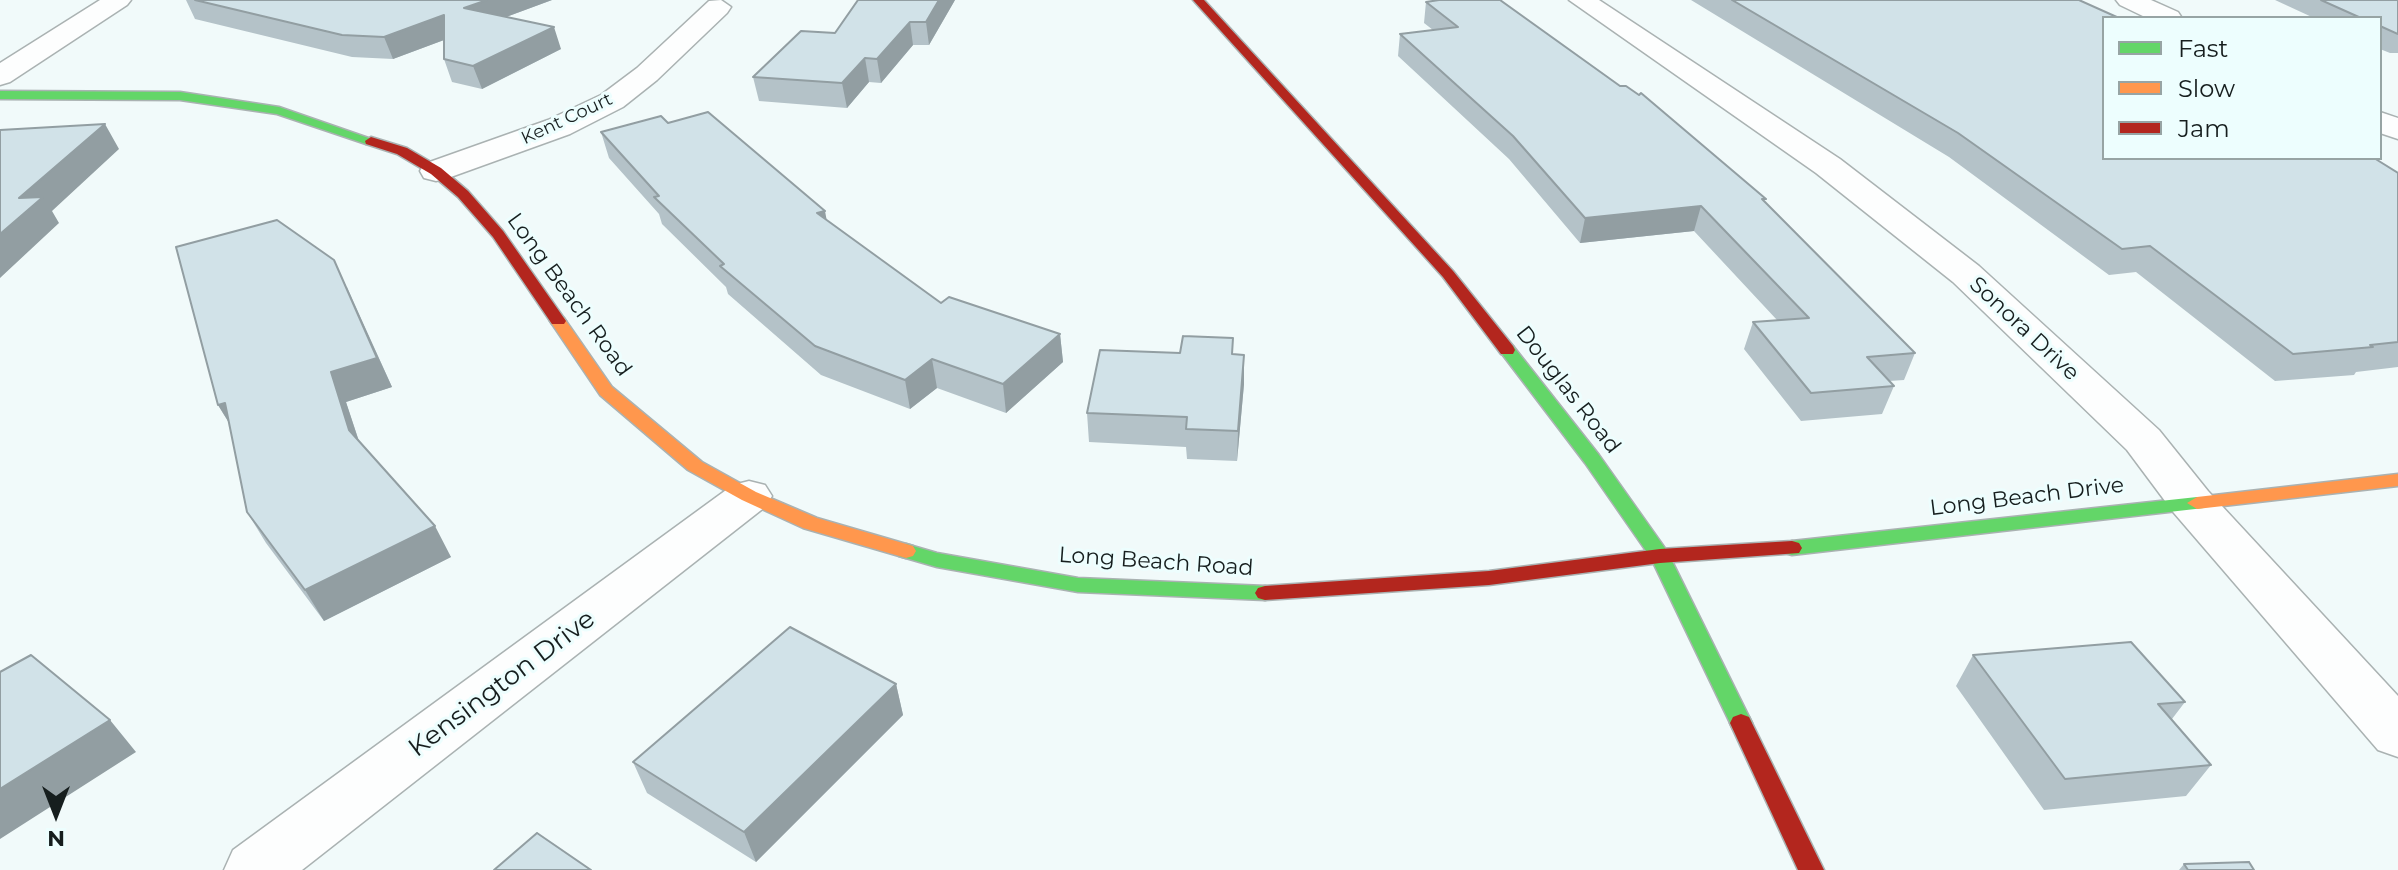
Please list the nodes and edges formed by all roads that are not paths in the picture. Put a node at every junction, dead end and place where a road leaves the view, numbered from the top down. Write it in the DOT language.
graph roads {
  1 [pos="118,0"];
  2 [pos="1198,0"];
  3 [pos="1582,0"];
  4 [pos="2129,0"];
  5 [pos="718,7"];
  6 [pos="2165,16"];
  7 [pos="0,76"];
  8 [pos="0,95"];
  9 [pos="436,171"];
  10 [pos="2398,480"];
  11 [pos="749,496"];
  12 [pos="2191,502"];
  13 [pos="1660,556"];
  14 [pos="2398,734"];
  15 [pos="255,870"];
  16 [pos="1811,870"];
  1 -- 7 [label="street"];
  2 -- 13 [label="street, Douglas Road"];
  3 -- 12 [label="street, Sonora Drive"];
  4 -- 6 [label="street"];
  5 -- 9 [label="street, Kent Court"];
  8 -- 9 [label="street, Long Beach Road"];
  9 -- 11 [label="street, Long Beach Road"];
  10 -- 12 [label="street, Long Beach Drive"];
  11 -- 13 [label="street, Long Beach Road"];
  11 -- 15 [label="street, Kensington Drive"];
  12 -- 13 [label="street, Long Beach Drive"];
  12 -- 14 [label="street, Sonora Drive"];
  13 -- 16 [label="street, Douglas Road"];
}
